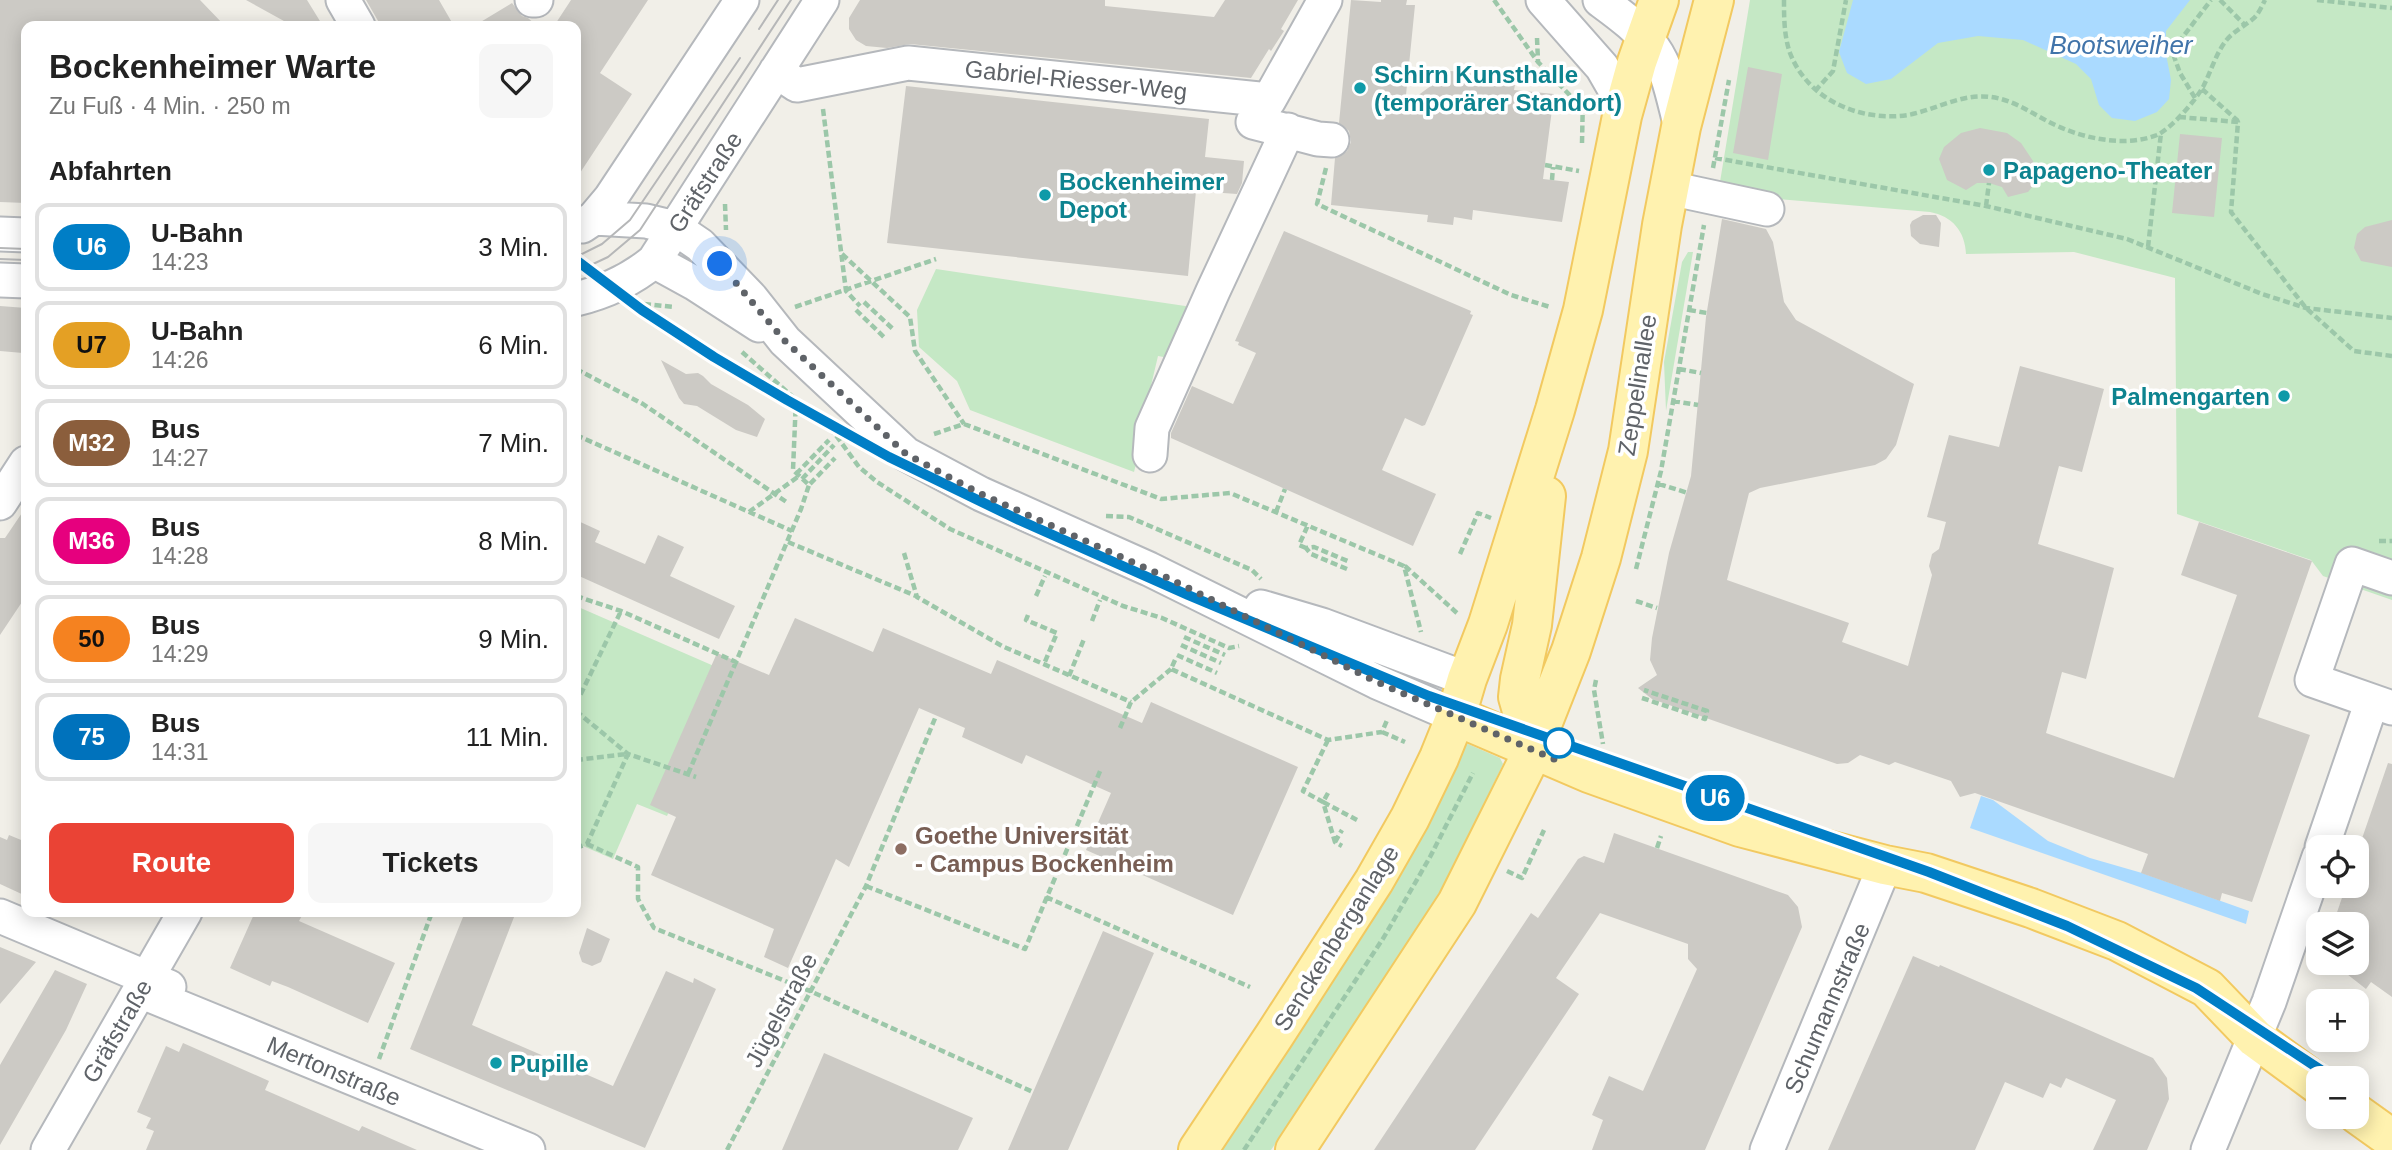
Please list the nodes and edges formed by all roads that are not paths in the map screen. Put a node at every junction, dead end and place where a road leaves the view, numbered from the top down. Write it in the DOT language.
graph roads {
  1 [pos="343,0"];
  2 [pos="741,0"];
  3 [pos="822,0"];
  4 [pos="1325,0"];
  5 [pos="1543,0"];
  6 [pos="1600,0"];
  7 [pos="1659,0"];
  8 [pos="1712,7"];
  9 [pos="355,21"];
  10 [pos="1647,53"];
  11 [pos="1594,57"];
  12 [pos="776,71"];
  13 [pos="1269,100"];
  14 [pos="1622,117"];
  15 [pos="1681,127"];
  16 [pos="1288,130"];
  17 [pos="1332,140"];
  18 [pos="648,145"];
  19 [pos="1669,188"];
  20 [pos="1768,209"];
  21 [pos="637,220"];
  22 [pos="585,224"];
  23 [pos="675,228"];
  24 [pos="0,234"];
  25 [pos="21,235"];
  26 [pos="654,261"];
  27 [pos="0,279"];
  28 [pos="21,281"];
  29 [pos="581,298"];
  30 [pos="785,341"];
  31 [pos="1555,410"];
  32 [pos="1150,455"];
  33 [pos="21,471"];
  34 [pos="0,503"];
  35 [pos="2392,578"];
  36 [pos="1188,587"];
  37 [pos="1467,679"];
  38 [pos="2382,704"];
  39 [pos="1456,716"];
  40 [pos="1532,749"];
  41 [pos="2327,835"];
  42 [pos="1885,865"];
  43 [pos="2306,894"];
  44 [pos="0,916"];
  45 [pos="183,917"];
  46 [pos="144,985"];
  47 [pos="2255,1038"];
  48 [pos="335,1056"];
  49 [pos="2306,1075"];
  50 [pos="2369,1123"];
  51 [pos="2392,1139"];
  52 [pos="48,1150"];
  53 [pos="528,1150"];
  54 [pos="1198,1150"];
  55 [pos="1295,1150"];
  56 [pos="1766,1150"];
  57 [pos="2208,1150"];
  1 -- 9 [label="street"];
  2 -- 18 [label="street, Gräfstraße"];
  3 -- 12 [label="street, Gräfstraße"];
  4 -- 13 [label="street"];
  5 -- 11 [label="street"];
  6 -- 10 [label="street"];
  7 -- 10 [label="main road"];
  8 -- 10 [label="street, Zeppelinallee"];
  8 -- 15 [label="main road, Zeppelinallee"];
  10 -- 11 [label="street"];
  10 -- 14 [label="main road"];
  10 -- 15 [label="street"];
  11 -- 14 [label="street"];
  12 -- 13 [label="street, Gabriel-Riesser-Weg"];
  12 -- 23 [label="street, Gräfstraße"];
  13 -- 16 [label="street"];
  14 -- 31 [label="main road"];
  15 -- 19 [label="main road, Zeppelinallee"];
  16 -- 17 [label="street"];
  16 -- 32 [label="street"];
  18 -- 21 [label="street, Gräfstraße"];
  18 -- 22 [label="street, Gräfstraße"];
  19 -- 20 [label="street"];
  19 -- 40 [label="main road, Zeppelinallee"];
  21 -- 22 [label="street"];
  21 -- 23 [label="street"];
  21 -- 26 [label="street, Gräfstraße"];
  23 -- 26 [label="street, Gräfstraße"];
  23 -- 30 [label="street"];
  24 -- 25 [label="street"];
  26 -- 29 [label="street"];
  26 -- 30 [label="street"];
  27 -- 28 [label="street"];
  30 -- 36 [label="street"];
  31 -- 37 [label="main road"];
  31 -- 40 [label="main road"];
  33 -- 34 [label="street"];
  35 -- 38 [label="street"];
  36 -- 37 [label="street"];
  36 -- 39 [label="street"];
  37 -- 39 [label="main road"];
  38 -- 41 [label="street"];
  39 -- 40 [label="main road"];
  39 -- 54 [label="main road, Senckenberganlage"];
  40 -- 42 [label="main road"];
  40 -- 55 [label="main road"];
  42 -- 47 [label="main road"];
  42 -- 56 [label="street, Schumannstraße"];
  43 -- 47 [label="street"];
  44 -- 46 [label="street"];
  45 -- 46 [label="street, Gräfstraße"];
  46 -- 48 [label="street"];
  46 -- 52 [label="street, Gräfstraße"];
  46 -- 53 [label="street, Mertonstraße"];
  47 -- 49 [label="main road"];
  47 -- 57 [label="street"];
  50 -- 51 [label="main road"];
}
